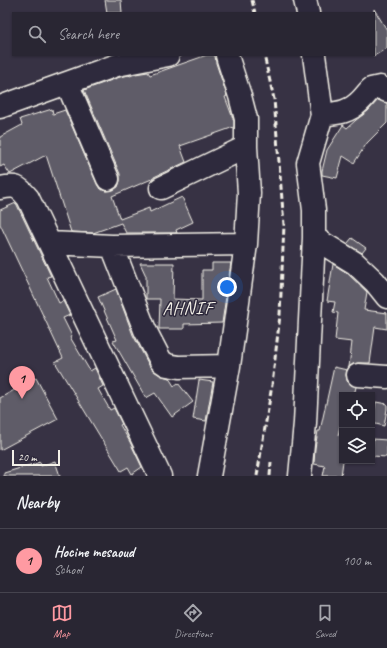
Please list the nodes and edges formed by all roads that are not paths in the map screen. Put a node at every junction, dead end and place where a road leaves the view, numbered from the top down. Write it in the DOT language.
graph roads {
  1 [pos="306,0"];
  2 [pos="308,12"];
  3 [pos="163,56"];
  4 [pos="226,56"];
  5 [pos="314,56"];
  6 [pos="67,82"];
  7 [pos="387,91"];
  8 [pos="0,107"];
  9 [pos="322,115"];
  10 [pos="246,147"];
  11 [pos="108,179"];
  12 [pos="0,188"];
  13 [pos="161,188"];
  14 [pos="314,238"];
  15 [pos="50,243"];
  16 [pos="246,244"];
  17 [pos="112,246"];
  18 [pos="387,297"];
  19 [pos="229,366"];
  20 [pos="358,375"];
  21 [pos="387,377"];
  22 [pos="160,476"];
  23 [pos="209,476"];
  24 [pos="300,476"];
  1 -- 2 [label="street"];
  3 -- 6 [label="street"];
  4 -- 10 [label="street"];
  5 -- 9 [label="street"];
  6 -- 8 [label="street"];
  6 -- 11 [label="street"];
  7 -- 9 [label="street"];
  9 -- 14 [label="street"];
  10 -- 13 [label="street"];
  10 -- 16 [label="street"];
  12 -- 15 [label="street"];
  14 -- 18 [label="street"];
  14 -- 24 [label="street"];
  15 -- 17 [label="street"];
  15 -- 22 [label="street"];
  16 -- 17 [label="street"];
  16 -- 19 [label="street"];
  17 -- 19 [label="street"];
  19 -- 23 [label="street"];
  20 -- 21 [label="street"];
}
